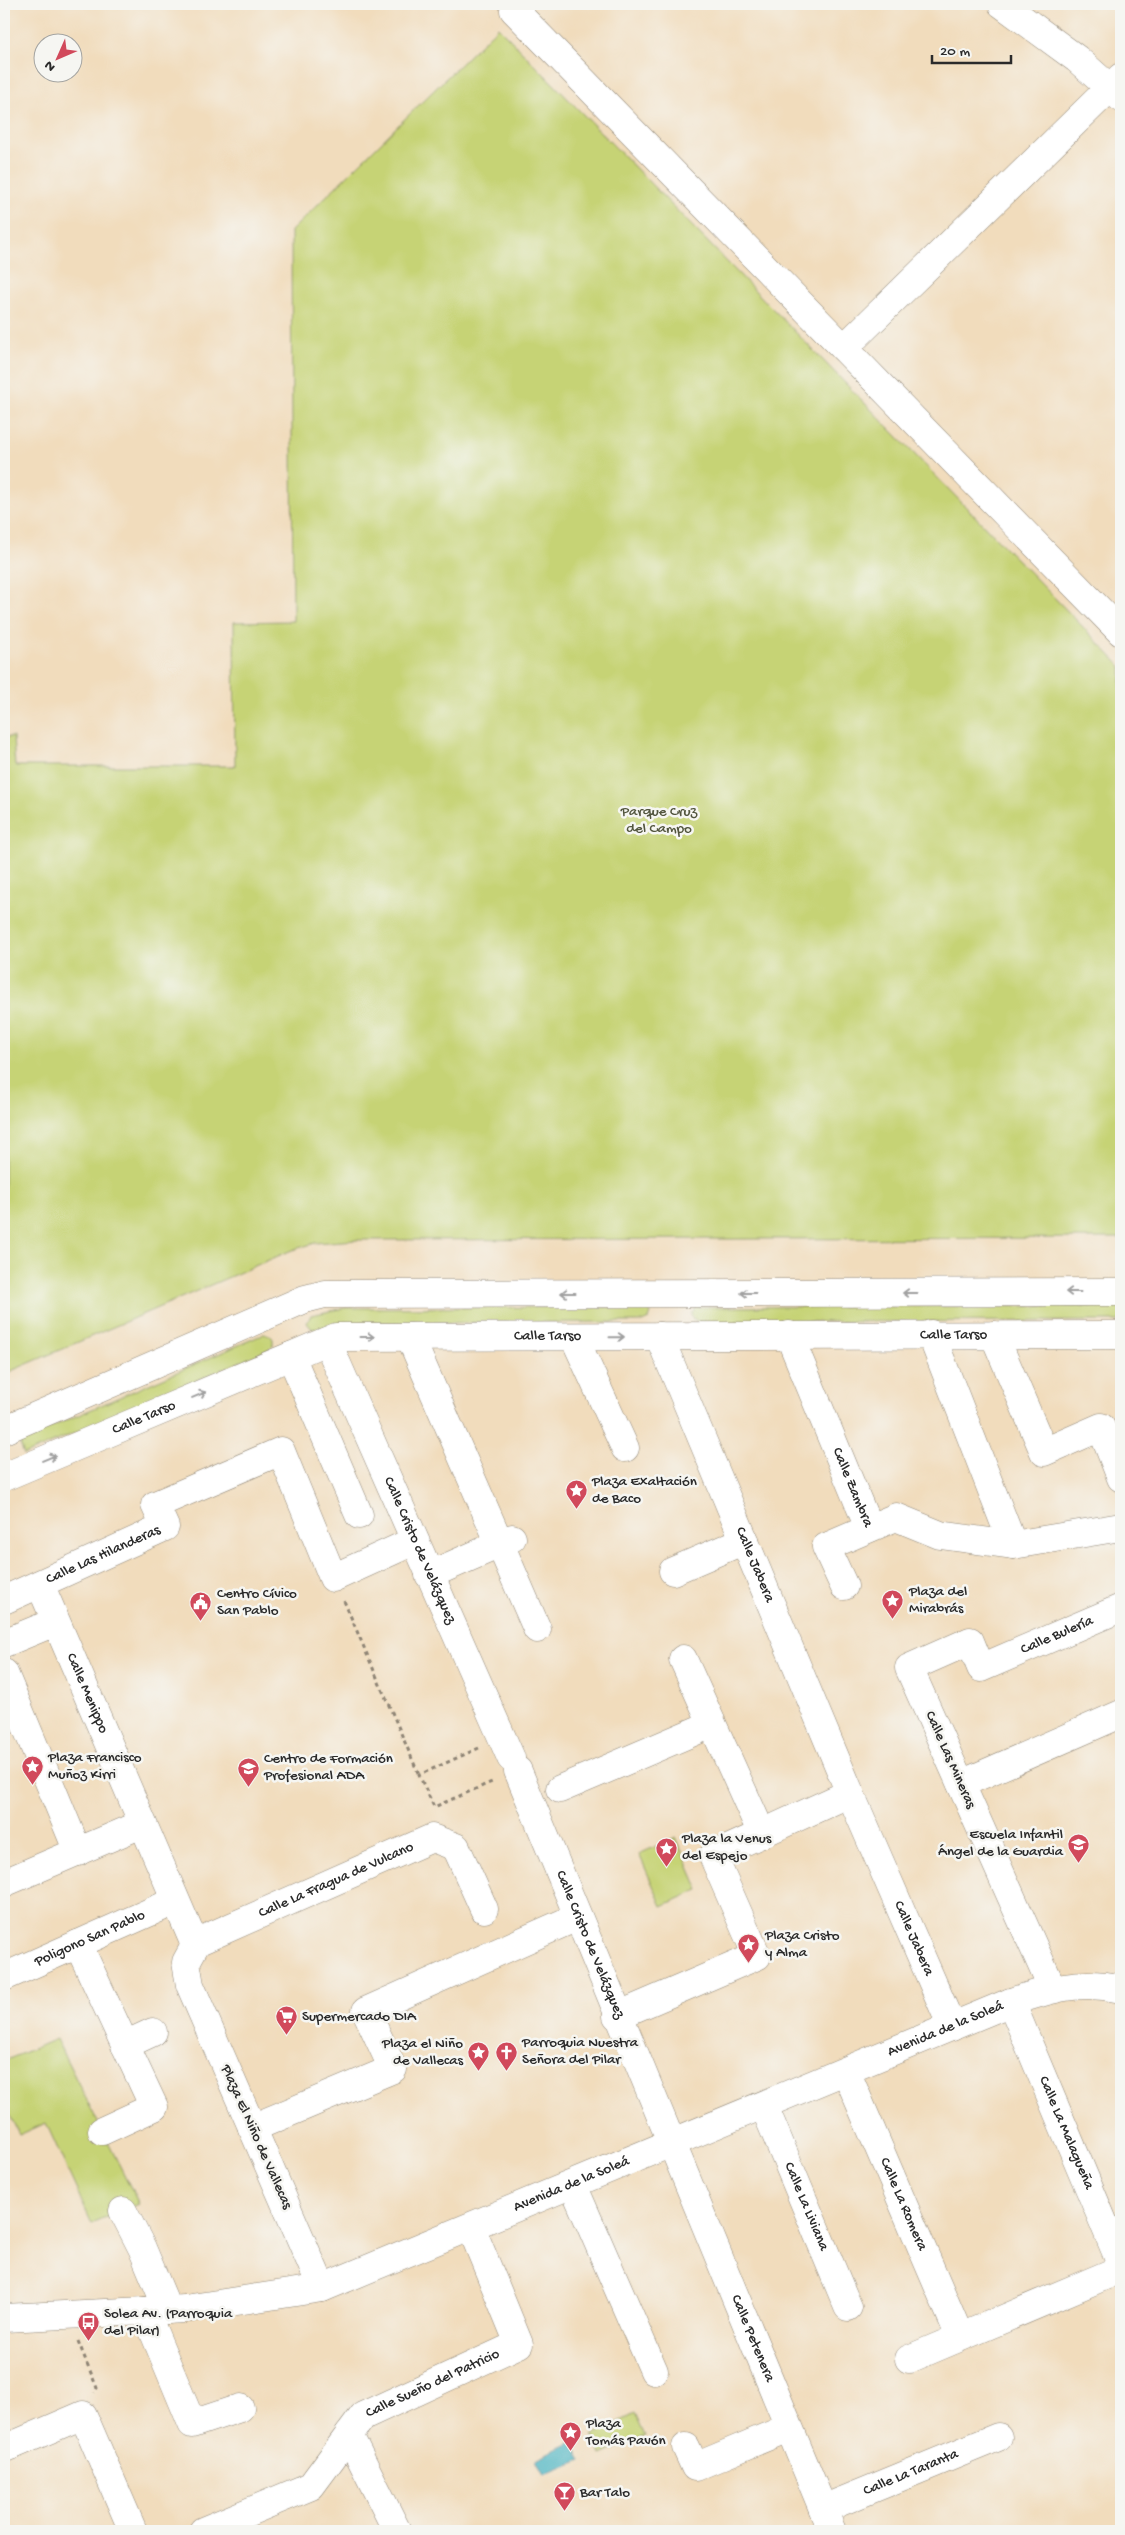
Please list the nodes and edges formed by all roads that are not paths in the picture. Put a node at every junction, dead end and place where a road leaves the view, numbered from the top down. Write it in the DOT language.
graph roads {
  1 [pos="1002,4"];
  2 [pos="517,7"];
  3 [pos="1118,88"];
  4 [pos="844,348"];
  5 [pos="1120,629"];
  6 [pos="1121,1292"];
  7 [pos="931,1334"];
  8 [pos="789,1335"];
  9 [pos="994,1335"];
  10 [pos="1121,1335"];
  11 [pos="660,1336"];
  12 [pos="410,1337"];
  13 [pos="574,1337"];
  14 [pos="327,1341"];
  15 [pos="291,1356"];
  16 [pos="4,1430"];
  17 [pos="625,1448"];
  18 [pos="4,1477"];
  19 [pos="1121,1478"];
  20 [pos="359,1515"];
  21 [pos="1121,1527"];
  22 [pos="869,1528"];
  23 [pos="744,1540"];
  24 [pos="414,1541"];
  25 [pos="506,1541"];
  26 [pos="1013,1545"];
  27 [pos="673,1571"];
  28 [pos="429,1575"];
  29 [pos="40,1584"];
  30 [pos="844,1586"];
  31 [pos="4,1600"];
  32 [pos="1121,1608"];
  33 [pos="56,1622"];
  34 [pos="538,1629"];
  35 [pos="4,1643"];
  36 [pos="683,1659"];
  37 [pos="910,1668"];
  38 [pos="4,1673"];
  39 [pos="1121,1714"];
  40 [pos="712,1724"];
  41 [pos="961,1784"];
  42 [pos="850,1793"];
  43 [pos="548,1794"];
  44 [pos="142,1824"];
  45 [pos="762,1834"];
  46 [pos="78,1852"];
  47 [pos="4,1883"];
  48 [pos="178,1908"];
  49 [pos="484,1909"];
  50 [pos="577,1917"];
  51 [pos="78,1944"];
  52 [pos="195,1946"];
  53 [pos="4,1977"];
  54 [pos="1052,1988"];
  55 [pos="1121,1990"];
  56 [pos="1011,2002"];
  57 [pos="617,2016"];
  58 [pos="952,2027"];
  59 [pos="153,2032"];
  60 [pos="125,2045"];
  61 [pos="846,2071"];
  62 [pos="764,2106"];
  63 [pos="252,2128"];
  64 [pos="102,2131"];
  65 [pos="670,2145"];
  66 [pos="573,2185"];
  67 [pos="122,2211"];
  68 [pos="471,2227"];
  69 [pos="1121,2264"];
  70 [pos="1121,2269"];
  71 [pos="322,2288"];
  72 [pos="848,2307"];
  73 [pos="156,2310"];
  74 [pos="4,2318"];
  75 [pos="960,2336"];
  76 [pos="909,2359"];
  77 [pos="654,2371"];
  78 [pos="240,2408"];
  79 [pos="788,2428"];
  80 [pos="349,2435"];
  81 [pos="998,2437"];
  82 [pos="686,2447"];
  83 [pos="4,2450"];
  84 [pos="827,2520"];
  85 [pos="133,2531"];
  86 [pos="203,2531"];
  87 [pos="397,2531"];
  1 -- 3 [label="street"];
  2 -- 4 [label="street"];
  3 -- 4 [label="street"];
  4 -- 5 [label="street"];
  6 -- 16 [label="street, one-way"];
  7 -- 8 [label="street, Calle Tarso"];
  7 -- 9 [label="street, Calle Tarso"];
  7 -- 26 [label="street"];
  8 -- 11 [label="street, Calle Tarso"];
  8 -- 22 [label="street, Calle Zambra"];
  9 -- 10 [label="street, Calle Tarso"];
  9 -- 19 [label="street"];
  13 -- 11 [label="street, Calle Tarso, one-way"];
  11 -- 23 [label="street, Calle Jabera"];
  12 -- 13 [label="street, Calle Tarso"];
  14 -- 12 [label="street, Calle Tarso, one-way"];
  12 -- 25 [label="street"];
  13 -- 17 [label="street"];
  14 -- 15 [label="street, Calle Tarso"];
  14 -- 24 [label="street, Calle Cristo de Velázquez"];
  18 -- 15 [label="street, Calle Tarso, one-way"];
  15 -- 20 [label="street"];
  21 -- 26 [label="street, Calle Zambra"];
  22 -- 26 [label="street, Calle Zambra"];
  22 -- 30 [label="street"];
  23 -- 27 [label="street"];
  23 -- 42 [label="street, Calle Jabera"];
  24 -- 28 [label="street, Calle Cristo de Velázquez"];
  24 -- 29 [label="street, Calle Las Hilanderas"];
  25 -- 28 [label="street"];
  25 -- 34 [label="street"];
  28 -- 43 [label="street, Calle Cristo de Velázquez"];
  29 -- 31 [label="street, Calle Las Hilanderas"];
  29 -- 33 [label="street, Calle Menippo"];
  32 -- 37 [label="street, Calle Bulería"];
  33 -- 35 [label="street"];
  33 -- 44 [label="street, Calle Menippo"];
  36 -- 40 [label="street"];
  37 -- 41 [label="street, Calle Las Mineras"];
  38 -- 46 [label="street"];
  39 -- 41 [label="street"];
  40 -- 43 [label="street"];
  40 -- 45 [label="street"];
  41 -- 54 [label="street, Calle Las Mineras"];
  42 -- 45 [label="street"];
  42 -- 58 [label="street, Calle Jabera"];
  43 -- 50 [label="street, Calle Cristo de Velázquez"];
  44 -- 46 [label="street"];
  44 -- 48 [label="street, Calle Menippo"];
  45 -- 57 [label="street"];
  46 -- 47 [label="street"];
  48 -- 51 [label="street, Poligono San Pablo"];
  48 -- 52 [label="street, Calle Menippo"];
  49 -- 52 [label="street, Calle La Fragua de Vulcano"];
  50 -- 57 [label="street, Calle Cristo de Velázquez"];
  50 -- 63 [label="street"];
  51 -- 53 [label="street, Poligono San Pablo"];
  51 -- 60 [label="street"];
  52 -- 63 [label="street, Plaza El Niño de Vallecas"];
  54 -- 55 [label="street, Avenida de la Soleá"];
  54 -- 56 [label="street, Avenida de la Soleá"];
  56 -- 58 [label="street, Avenida de la Soleá"];
  56 -- 69 [label="street, Calle La Malagueña"];
  57 -- 65 [label="street, Calle Cristo de Velázquez"];
  58 -- 61 [label="street, Avenida de la Soleá"];
  59 -- 60 [label="street"];
  60 -- 64 [label="street"];
  61 -- 62 [label="street, Avenida de la Soleá"];
  61 -- 75 [label="street, Calle La Romera"];
  62 -- 65 [label="street, Avenida de la Soleá"];
  62 -- 72 [label="street, Calle La Liviana"];
  63 -- 71 [label="street, Plaza El Niño de Vallecas"];
  65 -- 66 [label="street, Avenida de la Soleá"];
  65 -- 79 [label="street, Calle Petenera"];
  66 -- 68 [label="street, Avenida de la Soleá"];
  66 -- 77 [label="street"];
  67 -- 73 [label="street"];
  68 -- 71 [label="street, Avenida de la Soleá"];
  68 -- 80 [label="street, Calle Sueño del Patricio"];
  70 -- 75 [label="street"];
  71 -- 73 [label="street, Avenida de la Soleá"];
  73 -- 74 [label="street, Avenida de la Soleá"];
  73 -- 78 [label="street"];
  75 -- 76 [label="street"];
  79 -- 82 [label="street"];
  79 -- 84 [label="street, Calle Petenera"];
  80 -- 86 [label="street, Calle Sueño del Patricio"];
  80 -- 87 [label="street"];
  81 -- 84 [label="street, Calle La Taranta"];
  83 -- 85 [label="street"];
}
